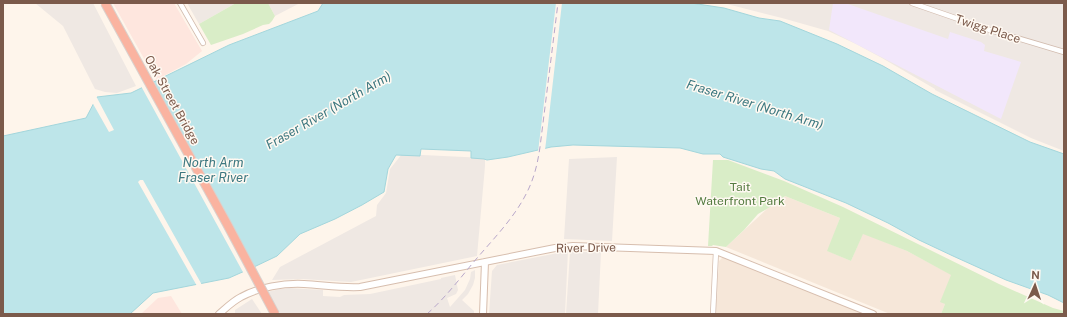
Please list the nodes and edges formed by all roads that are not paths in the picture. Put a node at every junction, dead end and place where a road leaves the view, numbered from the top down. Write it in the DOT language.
graph roads {
  1 [pos="100,3"];
  2 [pos="105,3"];
  3 [pos="180,3"];
  4 [pos="912,3"];
  5 [pos="203,43"];
  6 [pos="1064,52"];
  7 [pos="716,251"];
  8 [pos="485,262"];
  9 [pos="219,314"];
  10 [pos="270,314"];
  11 [pos="275,314"];
  12 [pos="483,314"];
  13 [pos="713,314"];
  14 [pos="873,314"];
  1 -- 10 [label="highway, Oak Street Bridge"];
  2 -- 11 [label="highway, Oak Street Bridge, bridge"];
  3 -- 5 [label="street"];
  4 -- 6 [label="street, Twigg Place"];
  7 -- 8 [label="street, River Drive"];
  7 -- 13 [label="street"];
  7 -- 14 [label="street, River Drive"];
  8 -- 9 [label="street, River Drive"];
  8 -- 12 [label="street"];
}
